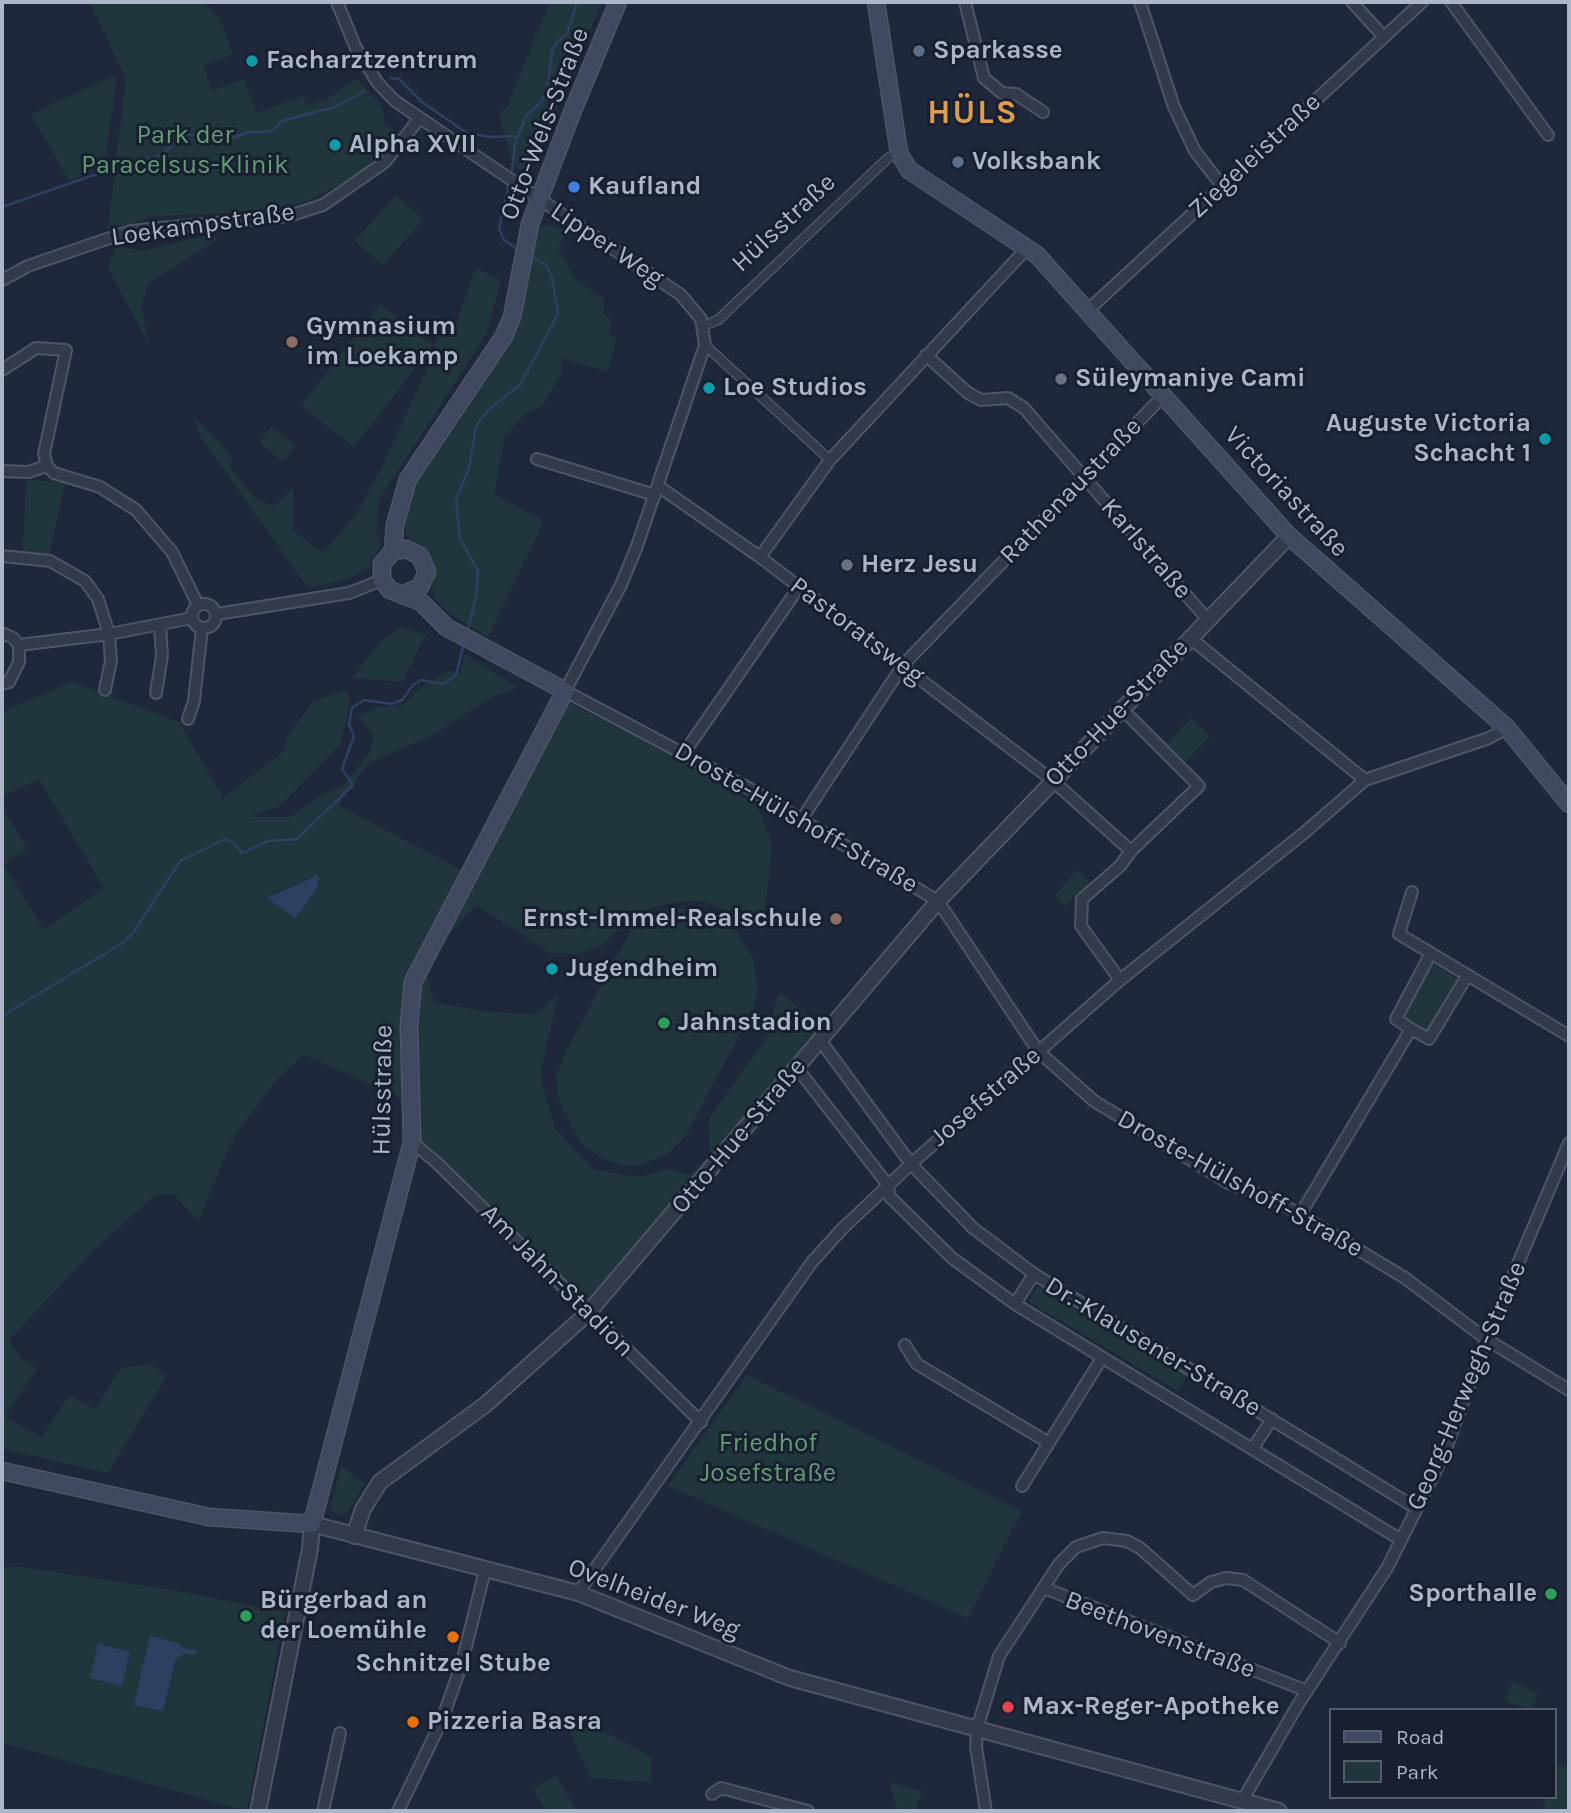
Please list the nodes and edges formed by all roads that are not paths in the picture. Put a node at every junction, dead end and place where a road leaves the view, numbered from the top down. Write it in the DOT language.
graph roads {
  1 [pos="337,2"];
  2 [pos="618,2"];
  3 [pos="876,2"];
  4 [pos="965,2"];
  5 [pos="1140,2"];
  6 [pos="1352,2"];
  7 [pos="1423,2"];
  8 [pos="1451,2"];
  9 [pos="1383,36"];
  10 [pos="1043,112"];
  11 [pos="419,119"];
  12 [pos="1548,135"];
  13 [pos="901,157"];
  14 [pos="1222,186"];
  15 [pos="539,199"];
  16 [pos="1028,247"];
  17 [pos="2,280"];
  18 [pos="1087,311"];
  19 [pos="702,323"];
  20 [pos="705,345"];
  21 [pos="926,355"];
  22 [pos="2,370"];
  23 [pos="1163,396"];
  24 [pos="537,459"];
  25 [pos="830,460"];
  26 [pos="47,466"];
  27 [pos="2,471"];
  28 [pos="1083,478"];
  29 [pos="656,490"];
  30 [pos="395,525"];
  31 [pos="1289,536"];
  32 [pos="411,550"];
  33 [pos="393,551"];
  34 [pos="2,556"];
  35 [pos="760,557"];
  36 [pos="382,580"];
  37 [pos="799,587"];
  38 [pos="421,595"];
  39 [pos="198,605"];
  40 [pos="216,614"];
  41 [pos="192,618"];
  42 [pos="1207,619"];
  43 [pos="160,625"];
  44 [pos="202,628"];
  45 [pos="2,633"];
  46 [pos="109,634"];
  47 [pos="1189,637"];
  48 [pos="19,645"];
  49 [pos="903,665"];
  50 [pos="2,684"];
  51 [pos="105,690"];
  52 [pos="565,691"];
  53 [pos="156,693"];
  54 [pos="1121,708"];
  55 [pos="188,719"];
  56 [pos="1507,728"];
  57 [pos="684,753"];
  58 [pos="1052,780"];
  59 [pos="1365,780"];
  60 [pos="1569,804"];
  61 [pos="802,820"];
  62 [pos="1131,851"];
  63 [pos="1412,892"];
  64 [pos="938,901"];
  65 [pos="1431,953"];
  66 [pos="1467,976"];
  67 [pos="1120,980"];
  68 [pos="1410,1029"];
  69 [pos="1569,1036"];
  70 [pos="820,1040"];
  71 [pos="1038,1051"];
  72 [pos="797,1068"];
  73 [pos="412,1142"];
  74 [pos="1569,1143"];
  75 [pos="911,1164"];
  76 [pos="888,1185"];
  77 [pos="1300,1215"];
  78 [pos="1034,1274"];
  79 [pos="1015,1304"];
  80 [pos="588,1313"];
  81 [pos="1486,1339"];
  82 [pos="905,1345"];
  83 [pos="1102,1358"];
  84 [pos="1569,1390"];
  85 [pos="1272,1419"];
  86 [pos="701,1422"];
  87 [pos="1049,1443"];
  88 [pos="1253,1448"];
  89 [pos="2,1471"];
  90 [pos="1022,1486"];
  91 [pos="1416,1508"];
  92 [pos="312,1524"];
  93 [pos="354,1535"];
  94 [pos="1401,1540"];
  95 [pos="485,1570"];
  96 [pos="1044,1588"];
  97 [pos="578,1593"];
  98 [pos="1340,1643"];
  99 [pos="1307,1691"];
  100 [pos="977,1729"];
  101 [pos="340,1733"];
  102 [pos="712,1794"];
  103 [pos="1242,1801"];
  104 [pos="258,1811"];
  105 [pos="323,1811"];
  106 [pos="398,1811"];
  107 [pos="808,1811"];
  108 [pos="986,1811"];
  109 [pos="1279,1811"];
  1 -- 11 [label="street, Lipper Weg"];
  2 -- 15 [label="main road, Otto-Wels-Straße"];
  3 -- 13 [label="main road"];
  4 -- 10 [label="street"];
  5 -- 14 [label="street"];
  6 -- 9 [label="street"];
  7 -- 9 [label="street, Ziegeleistraße"];
  8 -- 12 [label="street"];
  9 -- 14 [label="street, Ziegeleistraße"];
  11 -- 15 [label="street, Lipper Weg"];
  11 -- 17 [label="street, Loekampstraße"];
  13 -- 16 [label="main road, Victoriastraße"];
  13 -- 19 [label="street, Hülsstraße"];
  14 -- 18 [label="street, Ziegeleistraße"];
  15 -- 19 [label="street, Lipper Weg"];
  15 -- 30 [label="main road, Otto-Wels-Straße"];
  16 -- 18 [label="main road, Victoriastraße"];
  16 -- 21 [label="street"];
  18 -- 23 [label="main road, Victoriastraße"];
  19 -- 20 [label="street, Hülsstraße"];
  20 -- 25 [label="street"];
  20 -- 29 [label="street, Hülsstraße"];
  21 -- 25 [label="street"];
  21 -- 28 [label="street, Karlstraße"];
  22 -- 26 [label="street"];
  23 -- 28 [label="street, Rathenaustraße"];
  23 -- 31 [label="main road, Victoriastraße"];
  24 -- 29 [label="street"];
  25 -- 35 [label="street"];
  26 -- 27 [label="street"];
  26 -- 39 [label="street"];
  28 -- 42 [label="street, Karlstraße"];
  28 -- 49 [label="street, Rathenaustraße"];
  29 -- 35 [label="street, Pastoratsweg"];
  29 -- 52 [label="street, Hülsstraße"];
  30 -- 32 [label="main road"];
  30 -- 33 [label="main road, Otto-Wels-Straße"];
  31 -- 42 [label="street, Otto-Hue-Straße"];
  31 -- 56 [label="main road, Victoriastraße"];
  32 -- 33 [label="main road"];
  32 -- 38 [label="main road"];
  33 -- 36 [label="main road"];
  34 -- 46 [label="street"];
  35 -- 37 [label="street, Pastoratsweg"];
  36 -- 38 [label="main road"];
  36 -- 40 [label="street"];
  37 -- 49 [label="street, Pastoratsweg"];
  37 -- 57 [label="street"];
  38 -- 52 [label="main road"];
  39 -- 40 [label="street"];
  39 -- 41 [label="street"];
  40 -- 44 [label="street"];
  41 -- 43 [label="street"];
  41 -- 44 [label="street"];
  42 -- 47 [label="street, Otto-Hue-Straße"];
  43 -- 46 [label="street"];
  43 -- 53 [label="street"];
  44 -- 55 [label="street"];
  45 -- 48 [label="street"];
  46 -- 48 [label="street"];
  46 -- 51 [label="street"];
  47 -- 54 [label="street, Otto-Hue-Straße"];
  47 -- 59 [label="street"];
  48 -- 50 [label="street"];
  49 -- 58 [label="street, Pastoratsweg"];
  49 -- 61 [label="street, Rathenaustraße"];
  52 -- 57 [label="street, Droste-Hülshoff-Straße"];
  52 -- 73 [label="main road, Hülsstraße"];
  54 -- 58 [label="street, Otto-Hue-Straße"];
  54 -- 62 [label="street"];
  56 -- 59 [label="street, Josefstraße"];
  56 -- 60 [label="main road, Victoriastraße"];
  57 -- 61 [label="street, Droste-Hülshoff-Straße"];
  58 -- 62 [label="street, Pastoratsweg"];
  58 -- 64 [label="street, Otto-Hue-Straße"];
  59 -- 67 [label="street, Josefstraße"];
  61 -- 64 [label="street, Droste-Hülshoff-Straße"];
  62 -- 67 [label="street"];
  63 -- 65 [label="street"];
  64 -- 70 [label="street, Otto-Hue-Straße"];
  64 -- 71 [label="street, Droste-Hülshoff-Straße"];
  65 -- 66 [label="street"];
  65 -- 68 [label="street"];
  66 -- 68 [label="street"];
  66 -- 69 [label="street"];
  67 -- 71 [label="street, Josefstraße"];
  68 -- 77 [label="street"];
  70 -- 72 [label="street, Otto-Hue-Straße"];
  70 -- 75 [label="street, Dr.-Klausener-Straße"];
  71 -- 75 [label="street, Josefstraße"];
  71 -- 77 [label="street, Droste-Hülshoff-Straße"];
  72 -- 76 [label="street, Dr.-Klausener-Straße"];
  72 -- 80 [label="street, Otto-Hue-Straße"];
  73 -- 80 [label="street, Am Jahn-Stadion"];
  73 -- 92 [label="main road, Hülsstraße"];
  74 -- 81 [label="street, Georg-Herwegh-Straße"];
  75 -- 76 [label="street, Josefstraße"];
  75 -- 78 [label="street, Dr.-Klausener-Straße"];
  76 -- 79 [label="street, Dr.-Klausener-Straße"];
  76 -- 86 [label="street, Josefstraße"];
  77 -- 81 [label="street, Droste-Hülshoff-Straße"];
  78 -- 79 [label="street, Dr.-Klausener-Straße"];
  78 -- 85 [label="street, Dr.-Klausener-Straße"];
  79 -- 83 [label="street, Dr.-Klausener-Straße"];
  80 -- 86 [label="street, Am Jahn-Stadion"];
  80 -- 93 [label="street, Otto-Hue-Straße"];
  81 -- 84 [label="street, Droste-Hülshoff-Straße"];
  81 -- 91 [label="street, Georg-Herwegh-Straße"];
  82 -- 87 [label="street"];
  83 -- 87 [label="street"];
  83 -- 88 [label="street, Dr.-Klausener-Straße"];
  85 -- 88 [label="street, Dr.-Klausener-Straße"];
  85 -- 91 [label="street, Dr.-Klausener-Straße"];
  86 -- 97 [label="street, Josefstraße"];
  87 -- 90 [label="street"];
  88 -- 94 [label="street, Dr.-Klausener-Straße"];
  89 -- 92 [label="main road, Ovelheider Weg"];
  91 -- 94 [label="street, Georg-Herwegh-Straße"];
  92 -- 93 [label="street, Ovelheider Weg"];
  92 -- 104 [label="street, Hülsstraße"];
  93 -- 95 [label="street, Ovelheider Weg"];
  94 -- 98 [label="street, Georg-Herwegh-Straße"];
  95 -- 97 [label="street, Ovelheider Weg"];
  95 -- 106 [label="street"];
  96 -- 98 [label="street"];
  96 -- 99 [label="street, Beethovenstraße"];
  96 -- 100 [label="street, Beethovenstraße"];
  97 -- 100 [label="street, Ovelheider Weg"];
  98 -- 99 [label="street, Georg-Herwegh-Straße"];
  99 -- 103 [label="street, Georg-Herwegh-Straße"];
  100 -- 103 [label="street, Ovelheider Weg"];
  100 -- 108 [label="street, Beethovenstraße"];
  101 -- 105 [label="street"];
  102 -- 107 [label="street"];
  103 -- 109 [label="street, Ovelheider Weg"];
}
